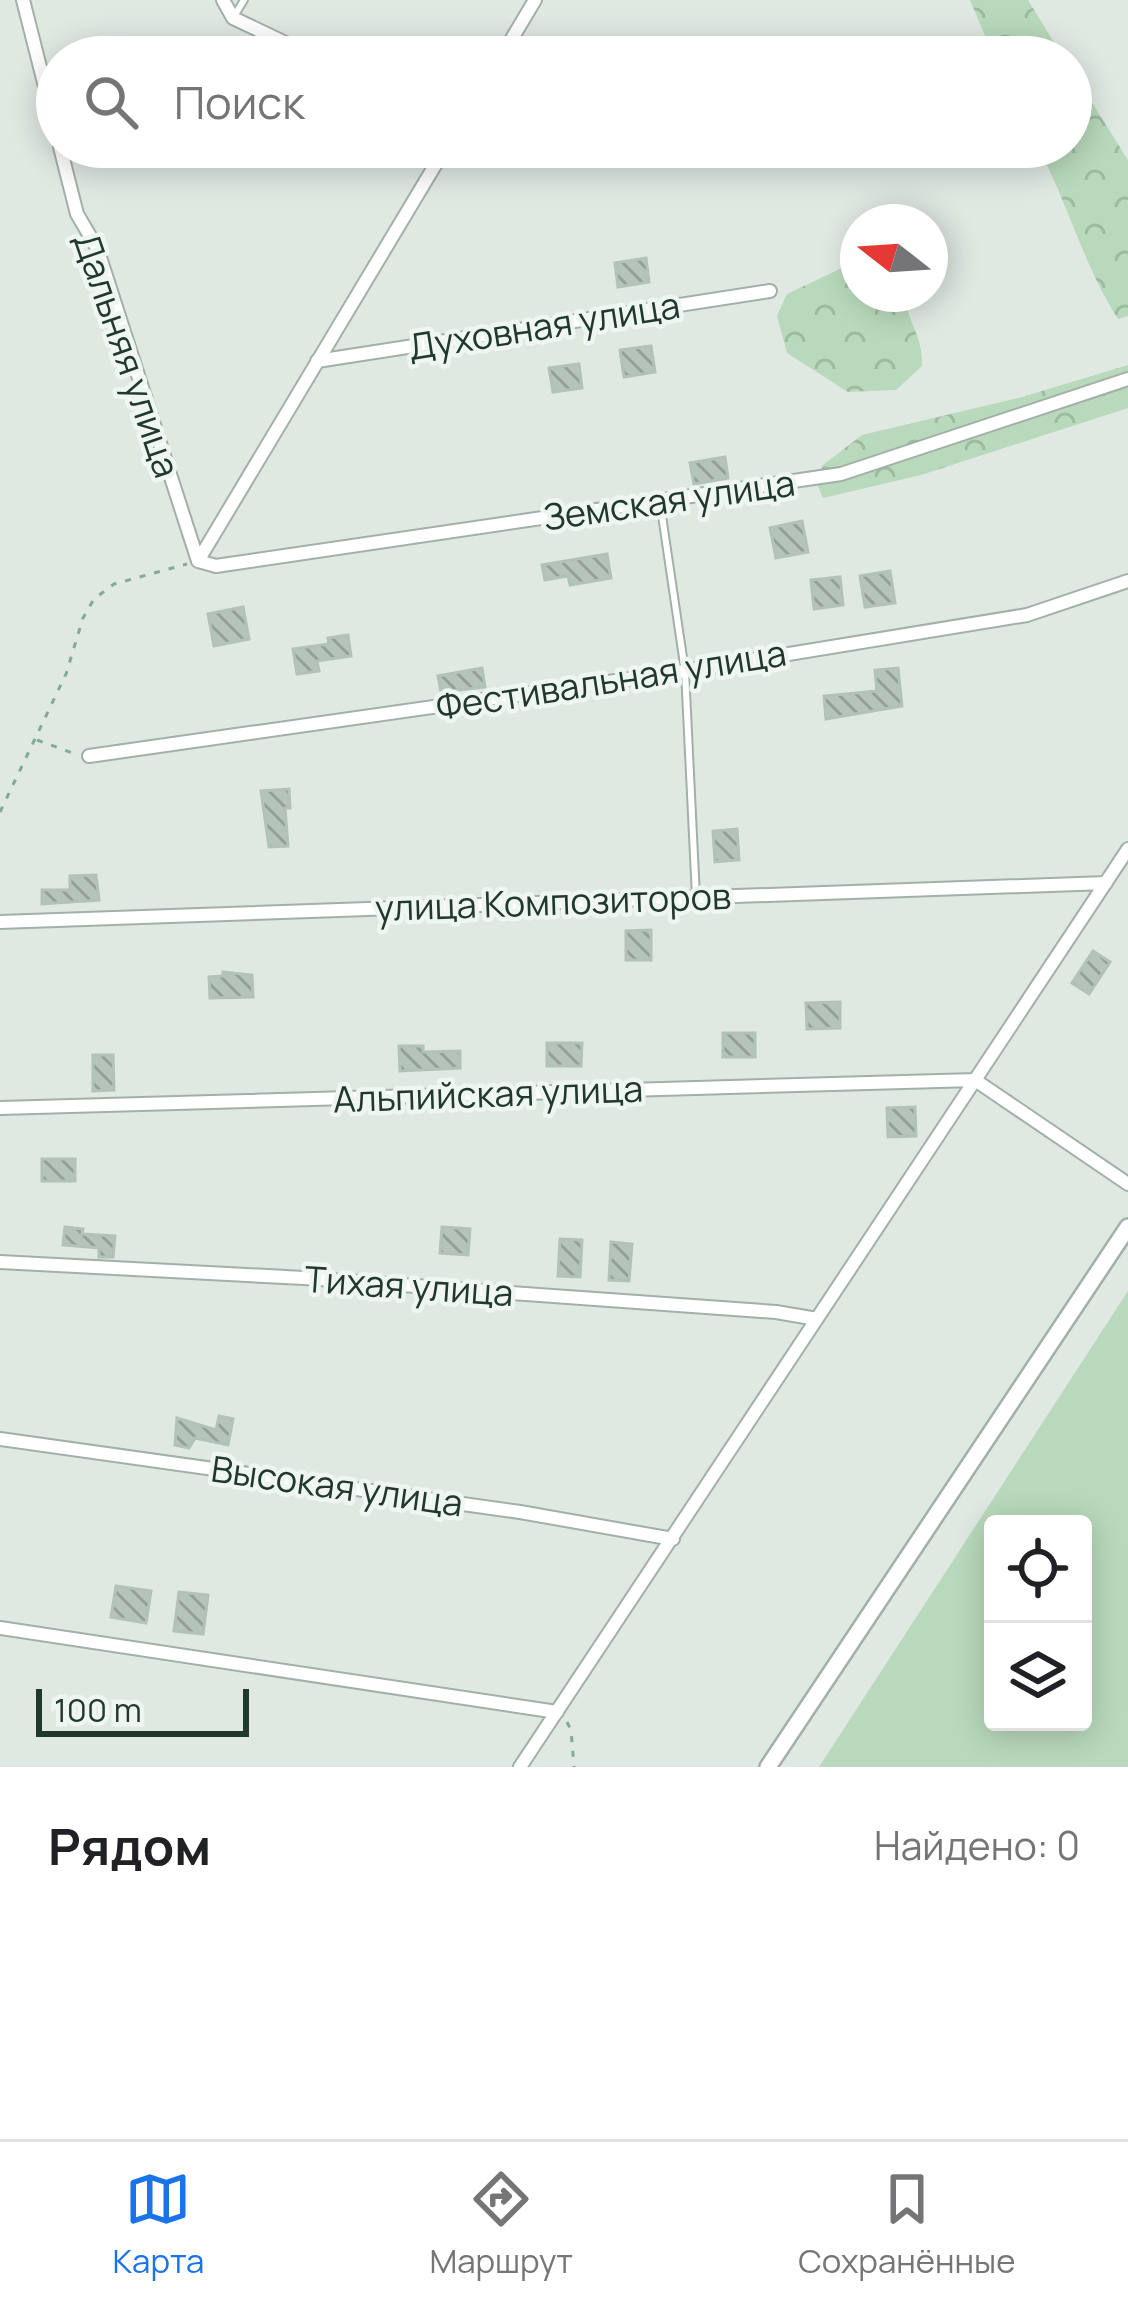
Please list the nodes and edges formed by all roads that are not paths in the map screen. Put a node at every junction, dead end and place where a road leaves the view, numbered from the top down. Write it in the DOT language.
graph roads {
  1 [pos="23,0"];
  2 [pos="223,0"];
  3 [pos="244,0"];
  4 [pos="535,0"];
  5 [pos="233,18"];
  6 [pos="271,36"];
  7 [pos="514,36"];
  8 [pos="36,51"];
  9 [pos="65,168"];
  10 [pos="433,168"];
  11 [pos="770,291"];
  12 [pos="317,361"];
  13 [pos="1128,379"];
  14 [pos="660,502"];
  15 [pos="198,561"];
  16 [pos="1128,581"];
  17 [pos="685,671"];
  18 [pos="89,757"];
  19 [pos="1128,849"];
  20 [pos="1106,883"];
  21 [pos="696,897"];
  22 [pos="0,922"];
  23 [pos="975,1080"];
  24 [pos="0,1108"];
  25 [pos="1128,1184"];
  26 [pos="1128,1227"];
  27 [pos="0,1262"];
  28 [pos="817,1319"];
  29 [pos="0,1439"];
  30 [pos="673,1539"];
  31 [pos="0,1628"];
  32 [pos="556,1712"];
  33 [pos="520,1767"];
  34 [pos="768,1767"];
  1 -- 8 [label="street"];
  2 -- 5 [label="street"];
  3 -- 5 [label="lane"];
  4 -- 7 [label="street"];
  5 -- 6 [label="street"];
  9 -- 15 [label="street, Дальняя улица"];
  10 -- 12 [label="street"];
  11 -- 12 [label="street, Духовная улица"];
  12 -- 15 [label="street"];
  13 -- 14 [label="street, Земская улица"];
  14 -- 15 [label="street, Земская улица"];
  14 -- 17 [label="lane"];
  16 -- 17 [label="street, Фестивальная улица"];
  17 -- 18 [label="street, Фестивальная улица"];
  17 -- 21 [label="lane"];
  19 -- 20 [label="street"];
  20 -- 21 [label="street, улица Композиторов"];
  20 -- 23 [label="street"];
  21 -- 22 [label="street, улица Композиторов"];
  23 -- 24 [label="street, Альпийская улица"];
  23 -- 25 [label="street"];
  23 -- 28 [label="street"];
  26 -- 34 [label="street"];
  27 -- 28 [label="street, Тихая улица"];
  28 -- 30 [label="street"];
  29 -- 30 [label="street, Высокая улица"];
  30 -- 32 [label="street"];
  31 -- 32 [label="street"];
  32 -- 33 [label="street"];
}
